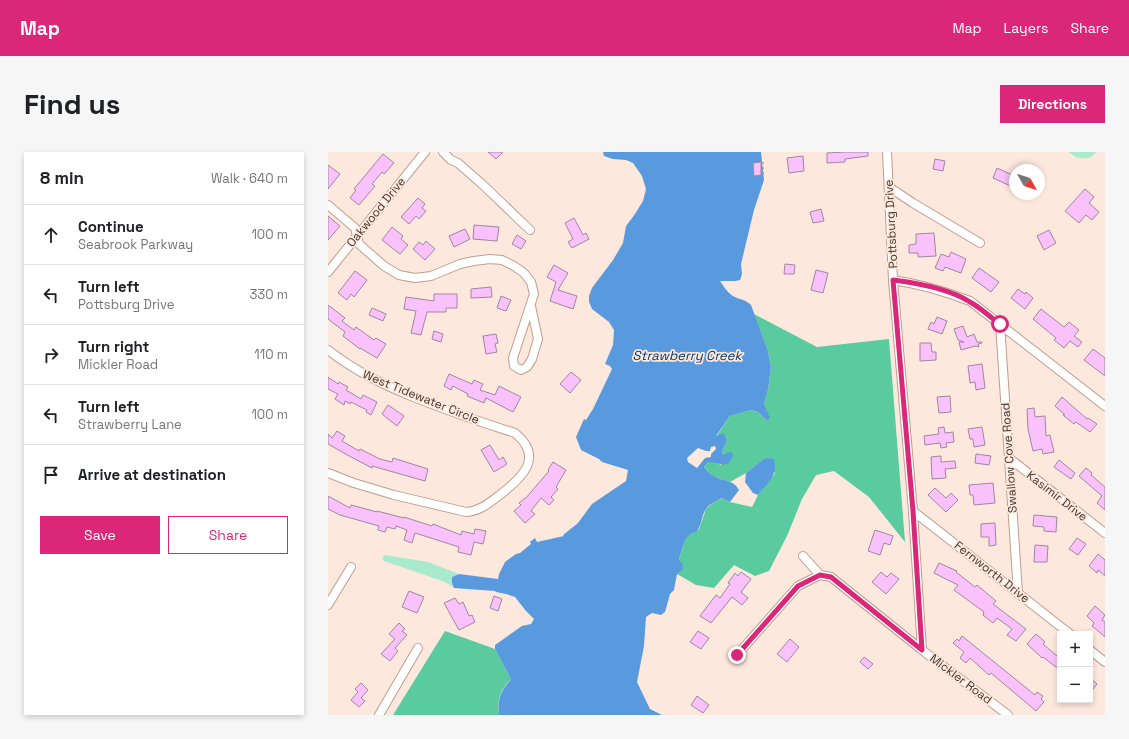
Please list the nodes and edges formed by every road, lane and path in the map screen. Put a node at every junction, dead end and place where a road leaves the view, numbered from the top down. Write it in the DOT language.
graph roads {
  1 [pos="425,152"];
  2 [pos="443,152"];
  3 [pos="887,155"];
  4 [pos="763,162"];
  5 [pos="763,177"];
  6 [pos="889,187"];
  7 [pos="328,205"];
  8 [pos="530,230"];
  9 [pos="357,236"];
  10 [pos="980,243"];
  11 [pos="328,272"];
  12 [pos="893,280"];
  13 [pos="531,306"];
  14 [pos="1000,324"];
  15 [pos="328,350"];
  16 [pos="1105,406"];
  17 [pos="1009,458"];
  18 [pos="328,473"];
  19 [pos="913,511"];
  20 [pos="1105,533"];
  21 [pos="803,556"];
  22 [pos="351,567"];
  23 [pos="820,575"];
  24 [pos="1018,592"];
  25 [pos="328,605"];
  26 [pos="1066,631"];
  27 [pos="418,648"];
  28 [pos="922,650"];
  29 [pos="1093,652"];
  30 [pos="737,655"];
  31 [pos="1105,662"];
  32 [pos="378,715"];
  33 [pos="1008,715"];
  1 -- 9 [label="street, Oakwood Drive"];
  2 -- 8 [label="street"];
  3 -- 6 [label="street, Pottsburg Drive"];
  4 -- 5 [label="path"];
  6 -- 10 [label="street"];
  6 -- 12 [label="street, Pottsburg Drive"];
  7 -- 9 [label="street"];
  9 -- 11 [label="street, Oakwood Drive"];
  9 -- 13 [label="street"];
  12 -- 14 [label="street"];
  12 -- 19 [label="street, Pottsburg Drive"];
  13 -- 13 [label="street"];
  14 -- 16 [label="street"];
  14 -- 17 [label="street, Swallow Cove Road"];
  15 -- 18 [label="street, West Tidewater Circle"];
  17 -- 20 [label="street, Kasimir Drive"];
  17 -- 24 [label="street, Swallow Cove Road"];
  19 -- 24 [label="street, Fernworth Drive"];
  19 -- 28 [label="street, Pottsburg Drive"];
  21 -- 23 [label="street, Mickler Road"];
  22 -- 25 [label="street"];
  23 -- 28 [label="street, Mickler Road"];
  23 -- 30 [label="street"];
  24 -- 26 [label="street, Fernworth Drive"];
  27 -- 32 [label="street"];
  28 -- 33 [label="street, Mickler Road"];
  29 -- 31 [label="street"];
}
